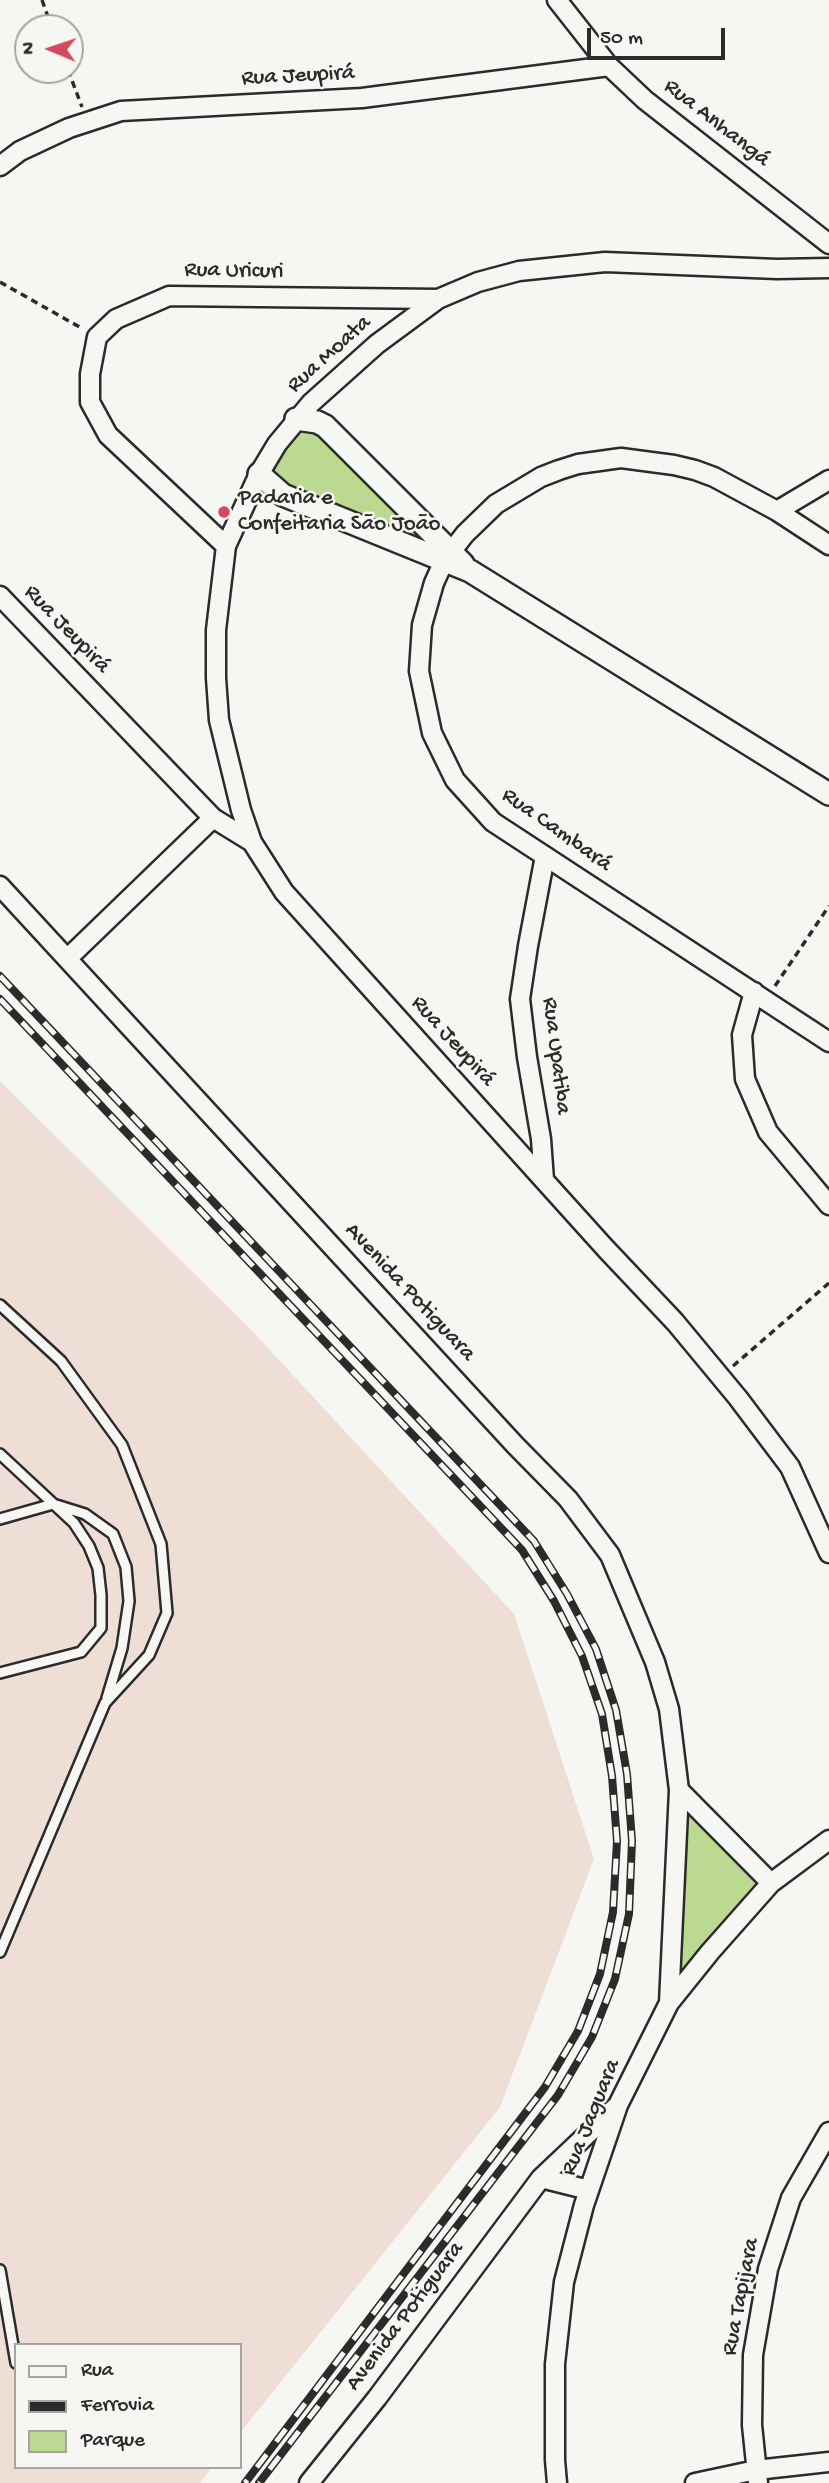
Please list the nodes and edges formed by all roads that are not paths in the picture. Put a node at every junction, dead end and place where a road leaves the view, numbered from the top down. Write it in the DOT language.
graph roads {
  1 [pos="557,0"];
  2 [pos="609,66"];
  3 [pos="0,166"];
  4 [pos="829,243"];
  5 [pos="829,268"];
  6 [pos="438,299"];
  7 [pos="296,419"];
  8 [pos="259,474"];
  9 [pos="829,480"];
  10 [pos="777,511"];
  11 [pos="829,545"];
  12 [pos="226,546"];
  13 [pos="448,556"];
  14 [pos="0,596"];
  15 [pos="829,794"];
  16 [pos="213,818"];
  17 [pos="252,842"];
  18 [pos="545,856"];
  19 [pos="0,886"];
  20 [pos="68,958"];
  21 [pos="760,995"];
  22 [pos="829,1042"];
  23 [pos="544,1180"];
  24 [pos="829,1205"];
  25 [pos="0,1305"];
  26 [pos="0,1454"];
  27 [pos="53,1504"];
  28 [pos="0,1519"];
  29 [pos="829,1553"];
  30 [pos="0,1673"];
  31 [pos="105,1703"];
  32 [pos="679,1790"];
  33 [pos="829,1840"];
  34 [pos="771,1883"];
  35 [pos="0,1952"];
  36 [pos="669,2003"];
  37 [pos="618,2105"];
  38 [pos="829,2132"];
  39 [pos="541,2178"];
  40 [pos="589,2190"];
  41 [pos="0,2270"];
  42 [pos="14,2351"];
  43 [pos="829,2462"];
  44 [pos="757,2477"];
  45 [pos="309,2483"];
  46 [pos="557,2483"];
  47 [pos="695,2483"];
  1 -- 2 [label="street, Rua Anhangá"];
  2 -- 3 [label="street, Rua Jeupirá"];
  2 -- 4 [label="street, Rua Anhangá"];
  5 -- 6 [label="street, Rua Moata"];
  6 -- 7 [label="street, Rua Moata"];
  6 -- 12 [label="street, Rua Uricuri"];
  7 -- 8 [label="street, Rua Moata"];
  7 -- 13 [label="street"];
  8 -- 12 [label="street, Rua Moata"];
  8 -- 13 [label="street"];
  9 -- 10 [label="street"];
  10 -- 11 [label="street, Rua Cambará"];
  10 -- 13 [label="street, Rua Cambará"];
  12 -- 17 [label="street, Rua Moata"];
  13 -- 15 [label="street"];
  13 -- 18 [label="street, Rua Cambará"];
  14 -- 16 [label="street, Rua Jeupirá"];
  16 -- 17 [label="street, Rua Jeupirá"];
  16 -- 20 [label="street"];
  17 -- 23 [label="street, Rua Jeupirá"];
  18 -- 21 [label="street, Rua Cambará"];
  18 -- 23 [label="street, Rua Upatiba"];
  19 -- 20 [label="street, Avenida Potiguara"];
  20 -- 32 [label="street, Avenida Potiguara"];
  21 -- 22 [label="street, Rua Cambará"];
  21 -- 24 [label="street"];
  23 -- 29 [label="street, Rua Jeupirá"];
  25 -- 31 [label="lane"];
  26 -- 27 [label="lane"];
  27 -- 28 [label="lane"];
  27 -- 30 [label="lane"];
  27 -- 31 [label="lane"];
  31 -- 35 [label="lane"];
  32 -- 34 [label="street"];
  32 -- 36 [label="street, Avenida Potiguara"];
  33 -- 34 [label="street, Rua Jaguara"];
  34 -- 36 [label="street, Rua Jaguara"];
  36 -- 37 [label="street, Rua Jaguara"];
  37 -- 39 [label="street, Avenida Potiguara"];
  37 -- 40 [label="street, Rua Jaguara"];
  38 -- 44 [label="street, Rua Tapijara"];
  39 -- 40 [label="street"];
  39 -- 45 [label="street, Avenida Potiguara"];
  40 -- 46 [label="street, Rua Jaguara"];
  41 -- 42 [label="lane"];
  43 -- 44 [label="street"];
  44 -- 47 [label="street"];
}
